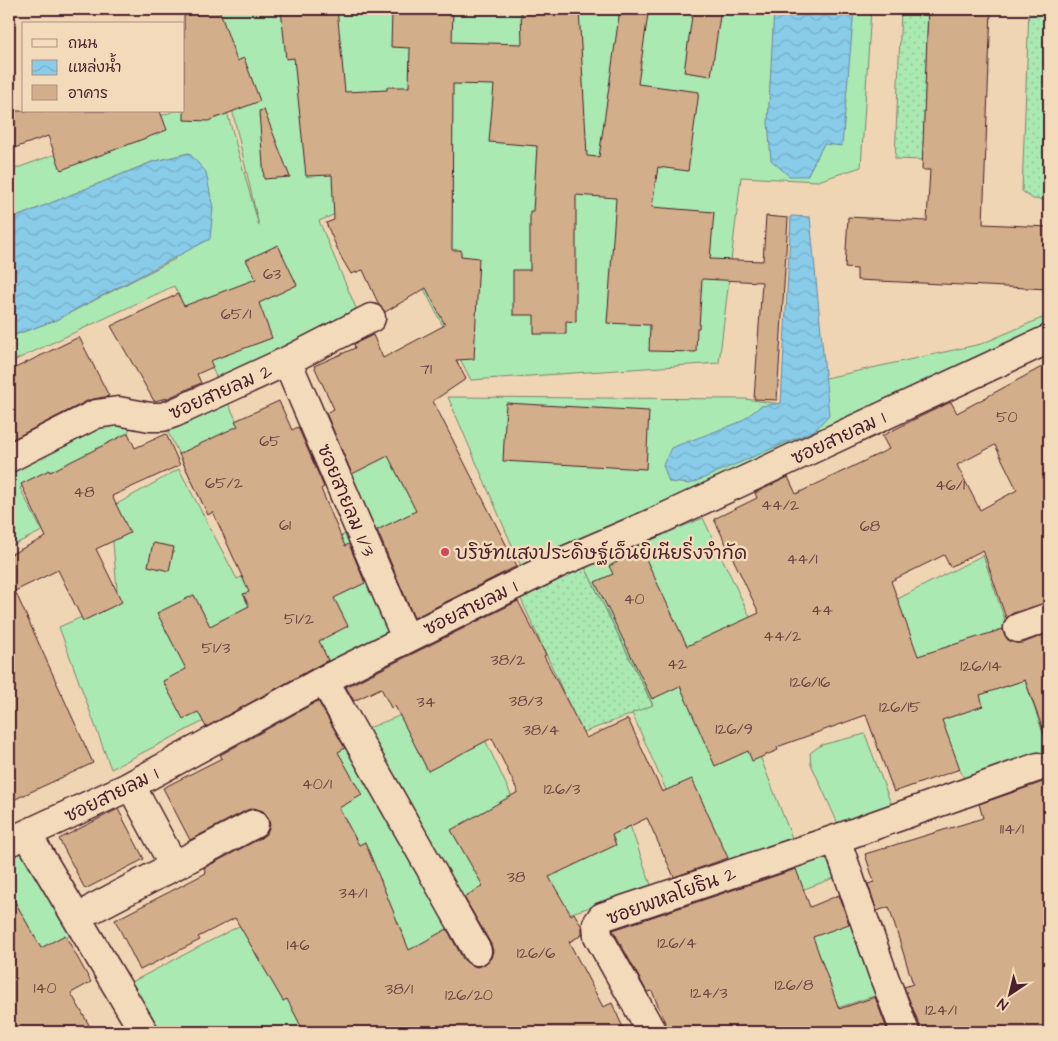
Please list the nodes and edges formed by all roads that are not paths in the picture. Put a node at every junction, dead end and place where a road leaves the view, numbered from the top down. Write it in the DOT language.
graph roads {
  1 [pos="371,318"];
  2 [pos="1049,339"];
  3 [pos="287,361"];
  4 [pos="9,458"];
  5 [pos="1049,617"];
  6 [pos="1018,628"];
  7 [pos="406,638"];
  8 [pos="324,680"];
  9 [pos="1038,768"];
  10 [pos="131,786"];
  11 [pos="254,824"];
  12 [pos="18,838"];
  13 [pos="836,839"];
  14 [pos="174,866"];
  15 [pos="94,908"];
  16 [pos="477,951"];
  17 [pos="144,1032"];
  18 [pos="652,1032"];
  19 [pos="905,1032"];
  1 -- 3 [label="street, ซอยสายลม 2"];
  2 -- 7 [label="street, ซอยสายลม 1"];
  3 -- 4 [label="street, ซอยสายลม 2"];
  3 -- 7 [label="street, ซอยสายลม 1/3"];
  5 -- 6 [label="street"];
  7 -- 8 [label="street, ซอยสายลม 1"];
  8 -- 10 [label="street, ซอยสายลม 1"];
  8 -- 16 [label="street"];
  9 -- 13 [label="street, ซอยพหลโยธิน 2"];
  10 -- 12 [label="street, ซอยสายลม 1"];
  10 -- 14 [label="street"];
  11 -- 14 [label="street"];
  12 -- 17 [label="street"];
  13 -- 18 [label="street, ซอยพหลโยธิน 2"];
  13 -- 19 [label="street"];
  14 -- 15 [label="street"];
}
